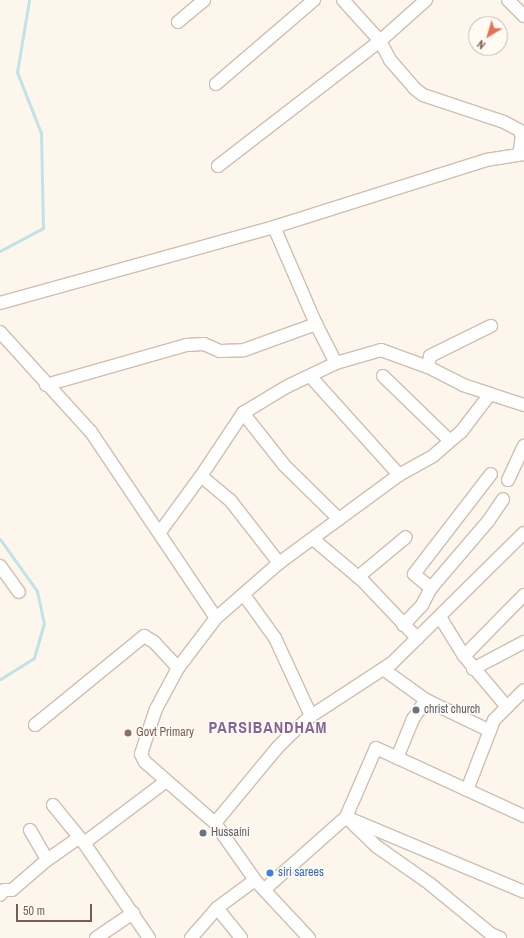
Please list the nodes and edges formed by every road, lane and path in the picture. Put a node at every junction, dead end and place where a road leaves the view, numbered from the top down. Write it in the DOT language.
graph roads {
  1 [pos="204,0"];
  2 [pos="314,0"];
  3 [pos="343,0"];
  4 [pos="426,0"];
  5 [pos="508,0"];
  6 [pos="524,16"];
  7 [pos="178,22"];
  8 [pos="380,41"];
  9 [pos="216,84"];
  10 [pos="522,154"];
  11 [pos="218,166"];
  12 [pos="274,227"];
  13 [pos="0,303"];
  14 [pos="316,324"];
  15 [pos="491,326"];
  16 [pos="0,332"];
  17 [pos="336,363"];
  18 [pos="428,367"];
  19 [pos="310,376"];
  20 [pos="383,376"];
  21 [pos="46,385"];
  22 [pos="490,394"];
  23 [pos="524,405"];
  24 [pos="243,413"];
  25 [pos="450,441"];
  26 [pos="524,446"];
  27 [pos="491,474"];
  28 [pos="201,476"];
  29 [pos="399,476"];
  30 [pos="508,480"];
  31 [pos="503,499"];
  32 [pos="339,519"];
  33 [pos="160,532"];
  34 [pos="524,533"];
  35 [pos="406,537"];
  36 [pos="313,539"];
  37 [pos="279,563"];
  38 [pos="0,566"];
  39 [pos="358,577"];
  40 [pos="431,588"];
  41 [pos="18,592"];
  42 [pos="524,595"];
  43 [pos="244,596"];
  44 [pos="440,617"];
  45 [pos="216,618"];
  46 [pos="403,625"];
  47 [pos="417,638"];
  48 [pos="524,642"];
  49 [pos="464,656"];
  50 [pos="178,668"];
  51 [pos="383,669"];
  52 [pos="473,669"];
  53 [pos="524,690"];
  54 [pos="426,700"];
  55 [pos="507,707"];
  56 [pos="312,716"];
  57 [pos="35,725"];
  58 [pos="490,731"];
  59 [pos="397,758"];
  60 [pos="165,782"];
  61 [pos="467,790"];
  62 [pos="53,805"];
  63 [pos="524,816"];
  64 [pos="346,817"];
  65 [pos="214,824"];
  66 [pos="30,830"];
  67 [pos="81,840"];
  68 [pos="47,860"];
  69 [pos="255,880"];
  70 [pos="264,889"];
  71 [pos="524,892"];
  72 [pos="0,894"];
  73 [pos="217,908"];
  74 [pos="133,913"];
  75 [pos="494,937"];
  76 [pos="96,938"];
  77 [pos="150,938"];
  78 [pos="191,938"];
  79 [pos="241,938"];
  80 [pos="309,938"];
  1 -- 7 [label="street"];
  2 -- 9 [label="street"];
  3 -- 8 [label="street"];
  4 -- 8 [label="street"];
  5 -- 6 [label="street"];
  8 -- 10 [label="street"];
  8 -- 11 [label="street"];
  10 -- 12 [label="street"];
  12 -- 13 [label="street"];
  12 -- 14 [label="street"];
  14 -- 17 [label="street"];
  14 -- 21 [label="street"];
  15 -- 18 [label="street"];
  16 -- 21 [label="street"];
  17 -- 18 [label="street"];
  17 -- 19 [label="street"];
  18 -- 22 [label="street"];
  19 -- 24 [label="street"];
  19 -- 29 [label="street"];
  20 -- 25 [label="street"];
  21 -- 33 [label="street"];
  22 -- 23 [label="street"];
  22 -- 25 [label="street"];
  24 -- 28 [label="street"];
  24 -- 32 [label="street"];
  25 -- 29 [label="street"];
  26 -- 30 [label="street"];
  27 -- 40 [label="street"];
  28 -- 33 [label="street"];
  28 -- 37 [label="street"];
  29 -- 32 [label="street"];
  31 -- 40 [label="street"];
  32 -- 36 [label="street"];
  33 -- 45 [label="street"];
  34 -- 44 [label="street"];
  35 -- 39 [label="street"];
  36 -- 37 [label="street"];
  36 -- 39 [label="street"];
  37 -- 43 [label="street"];
  38 -- 41 [label="street"];
  39 -- 46 [label="street"];
  40 -- 46 [label="street"];
  42 -- 49 [label="street"];
  43 -- 45 [label="street"];
  43 -- 56 [label="street"];
  44 -- 47 [label="street"];
  44 -- 49 [label="street"];
  45 -- 50 [label="street"];
  46 -- 47 [label="street"];
  47 -- 51 [label="street"];
  48 -- 52 [label="street"];
  49 -- 52 [label="street"];
  50 -- 57 [label="street"];
  50 -- 60 [label="street"];
  51 -- 54 [label="street"];
  51 -- 56 [label="street"];
  52 -- 55 [label="street"];
  53 -- 55 [label="street"];
  54 -- 58 [label="street"];
  54 -- 59 [label="street"];
  55 -- 58 [label="street"];
  56 -- 65 [label="street"];
  58 -- 61 [label="street"];
  59 -- 61 [label="street"];
  59 -- 64 [label="street"];
  60 -- 65 [label="street"];
  60 -- 67 [label="street"];
  61 -- 63 [label="street"];
  62 -- 67 [label="street"];
  64 -- 70 [label="street"];
  64 -- 71 [label="street"];
  64 -- 75 [label="street"];
  65 -- 69 [label="street"];
  66 -- 68 [label="street"];
  67 -- 68 [label="street"];
  67 -- 74 [label="street"];
  68 -- 72 [label="street"];
  69 -- 70 [label="street"];
  69 -- 73 [label="street"];
  70 -- 80 [label="street"];
  73 -- 78 [label="street"];
  73 -- 79 [label="street"];
  74 -- 76 [label="street"];
  74 -- 77 [label="street"];
}
